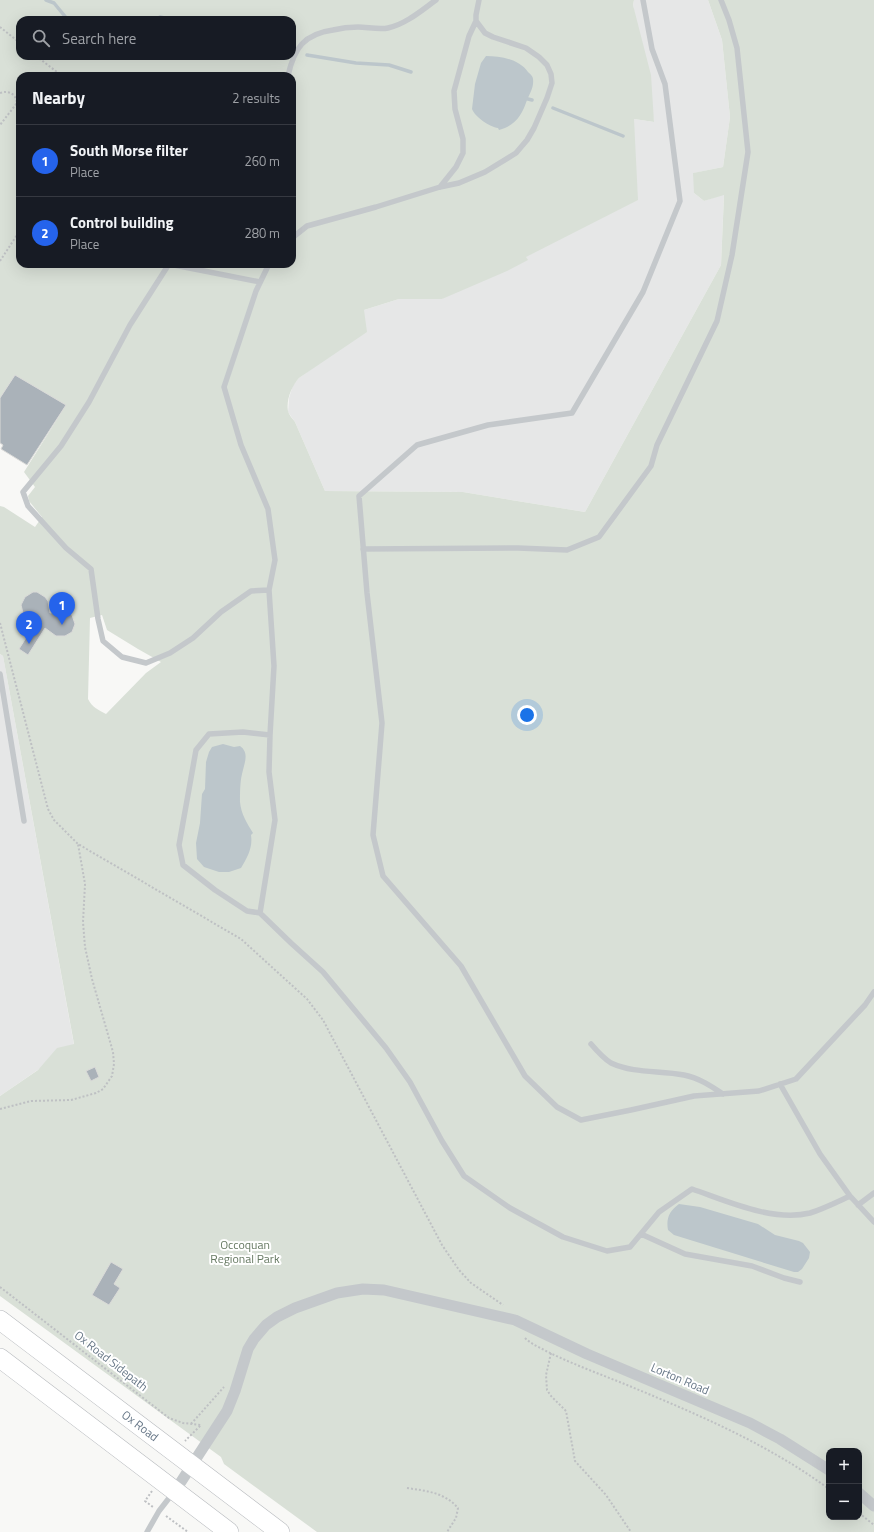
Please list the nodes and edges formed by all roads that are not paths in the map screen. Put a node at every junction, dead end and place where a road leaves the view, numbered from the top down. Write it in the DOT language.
graph roads {
  1 [pos="436,0"];
  2 [pos="479,0"];
  3 [pos="643,0"];
  4 [pos="721,0"];
  5 [pos="476,21"];
  6 [pos="296,51"];
  7 [pos="292,60"];
  8 [pos="289,72"];
  9 [pos="440,187"];
  10 [pos="296,235"];
  11 [pos="166,268"];
  12 [pos="189,268"];
  13 [pos="267,268"];
  14 [pos="260,282"];
  15 [pos="363,549"];
  16 [pos="269,590"];
  17 [pos="0,674"];
  18 [pos="270,735"];
  19 [pos="24,821"];
  20 [pos="260,913"];
  21 [pos="874,992"];
  22 [pos="591,1044"];
  23 [pos="780,1084"];
  24 [pos="723,1094"];
  25 [pos="874,1193"];
  26 [pos="850,1196"];
  27 [pos="858,1205"];
  28 [pos="874,1222"];
  29 [pos="641,1234"];
  30 [pos="800,1282"];
  31 [pos="0,1320"];
  32 [pos="0,1358"];
  33 [pos="192,1466"];
  34 [pos="826,1468"];
  35 [pos="174,1491"];
  36 [pos="862,1496"];
  37 [pos="874,1506"];
  38 [pos="147,1532"];
  39 [pos="229,1532"];
  40 [pos="280,1532"];
  1 -- 6 [label="lane"];
  2 -- 5 [label="lane"];
  3 -- 15 [label="lane"];
  4 -- 15 [label="lane"];
  5 -- 9 [label="lane"];
  5 -- 9 [label="lane"];
  7 -- 8 [label="lane"];
  9 -- 10 [label="lane"];
  11 -- 16 [label="lane"];
  12 -- 14 [label="lane"];
  13 -- 14 [label="lane"];
  14 -- 16 [label="lane"];
  15 -- 24 [label="lane"];
  16 -- 18 [label="lane"];
  17 -- 19 [label="lane"];
  18 -- 20 [label="lane"];
  18 -- 20 [label="lane"];
  20 -- 29 [label="lane"];
  21 -- 23 [label="lane"];
  22 -- 24 [label="lane"];
  23 -- 24 [label="lane"];
  23 -- 26 [label="lane"];
  25 -- 27 [label="lane"];
  26 -- 27 [label="lane"];
  26 -- 29 [label="lane"];
  27 -- 28 [label="lane"];
  29 -- 30 [label="lane"];
  31 -- 33 [label="highway, Ox Road"];
  32 -- 35 [label="highway"];
  33 -- 34 [label="street, Lorton Road"];
  33 -- 35 [label="street, Lorton Road"];
  33 -- 40 [label="highway, Ox Road"];
  35 -- 38 [label="lane"];
  35 -- 39 [label="highway"];
  36 -- 37 [label="street"];
}
